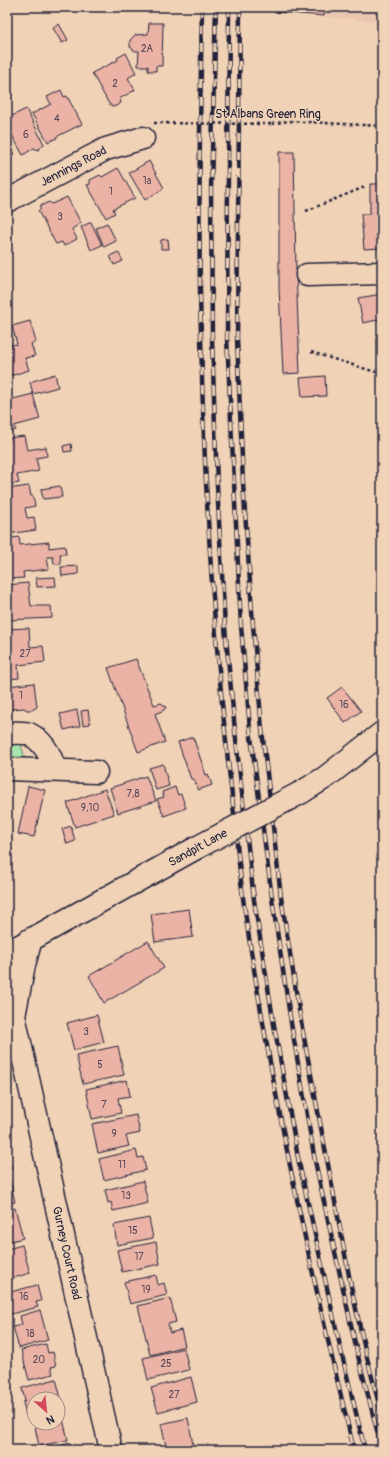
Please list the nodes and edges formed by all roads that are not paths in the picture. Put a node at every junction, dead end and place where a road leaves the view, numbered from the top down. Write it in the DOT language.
graph roads {
  1 [pos="149,131"];
  2 [pos="7,201"];
  3 [pos="382,273"];
  4 [pos="307,276"];
  5 [pos="7,733"];
  6 [pos="382,733"];
  7 [pos="7,768"];
  8 [pos="55,770"];
  9 [pos="96,772"];
  10 [pos="32,939"];
  11 [pos="7,953"];
  12 [pos="15,1057"];
  13 [pos="111,1450"];
  1 -- 2 [label="street, Jennings Road"];
  3 -- 4 [label="street"];
  5 -- 8 [label="street"];
  6 -- 10 [label="street, Sandpit Lane, bridge"];
  7 -- 8 [label="street"];
  8 -- 9 [label="street"];
  10 -- 11 [label="street, Sandpit Lane"];
  10 -- 12 [label="street, Gurney Court Road"];
  12 -- 13 [label="street, Gurney Court Road"];
}
